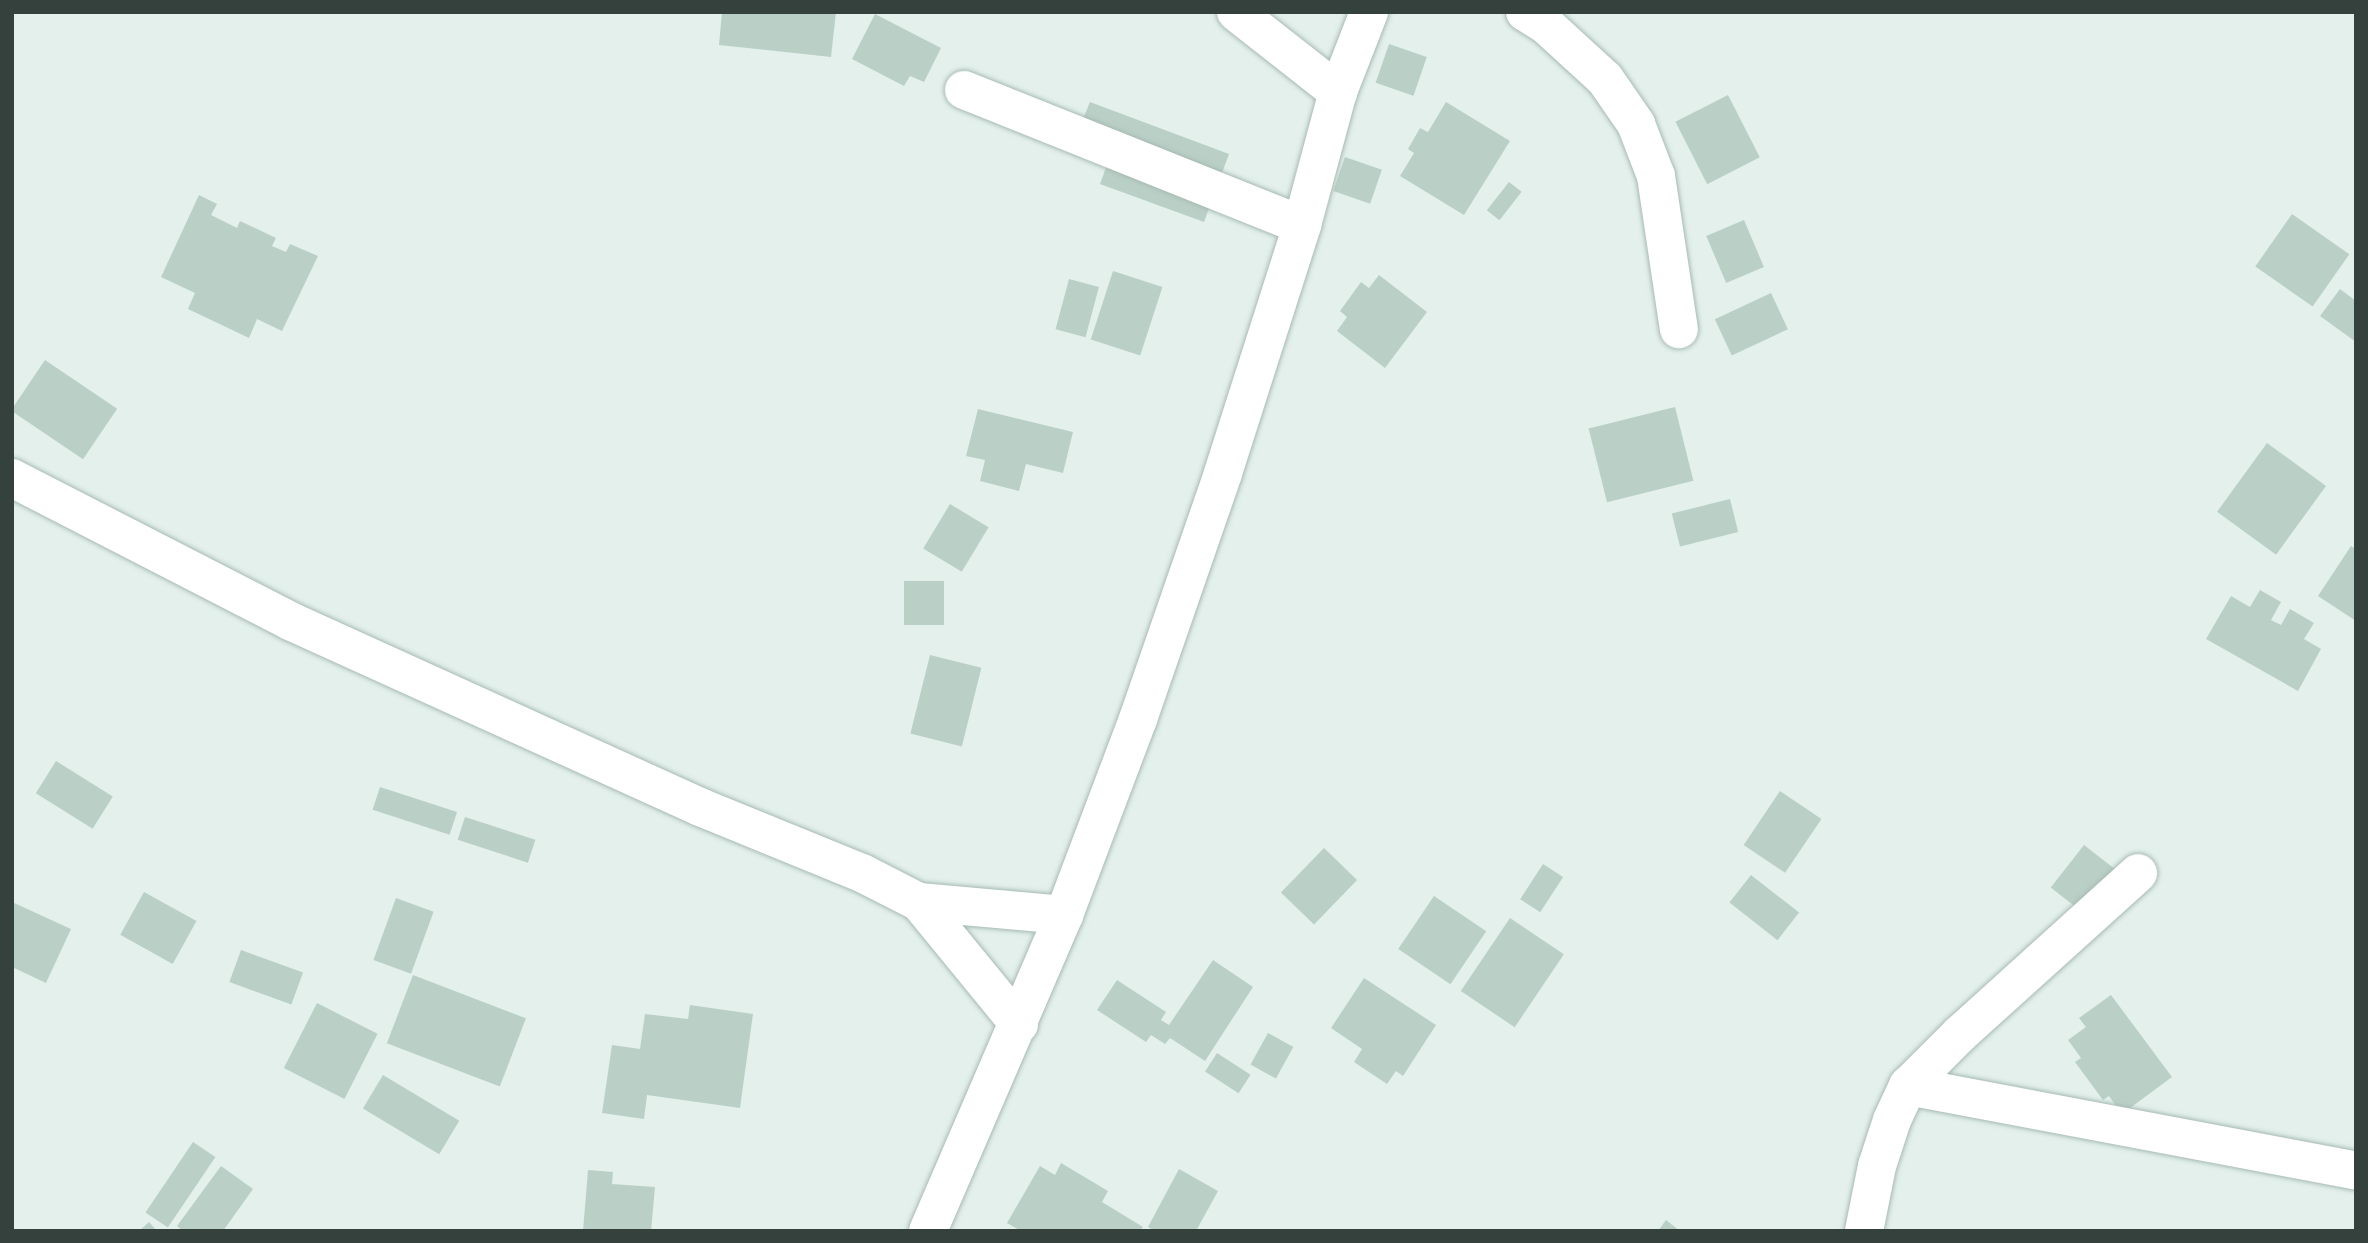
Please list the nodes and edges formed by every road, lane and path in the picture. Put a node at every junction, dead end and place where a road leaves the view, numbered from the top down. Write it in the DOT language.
graph roads {
  1 [pos="1236,12"];
  2 [pos="1369,12"];
  3 [pos="1525,12"];
  4 [pos="964,90"];
  5 [pos="1338,92"];
  6 [pos="1302,225"];
  7 [pos="1679,328"];
  8 [pos="12,478"];
  9 [pos="2137,873"];
  10 [pos="919,902"];
  11 [pos="1064,915"];
  12 [pos="1019,1024"];
  13 [pos="1908,1086"];
  14 [pos="2356,1171"];
  15 [pos="928,1231"];
  16 [pos="1864,1231"];
  1 -- 5 [label="street"];
  2 -- 5 [label="street"];
  3 -- 7 [label="street"];
  4 -- 6 [label="street"];
  5 -- 6 [label="street"];
  6 -- 11 [label="street"];
  8 -- 10 [label="street"];
  9 -- 13 [label="street"];
  10 -- 11 [label="street"];
  10 -- 12 [label="street"];
  11 -- 12 [label="street"];
  12 -- 15 [label="street"];
  13 -- 14 [label="street"];
  13 -- 16 [label="street"];
}
